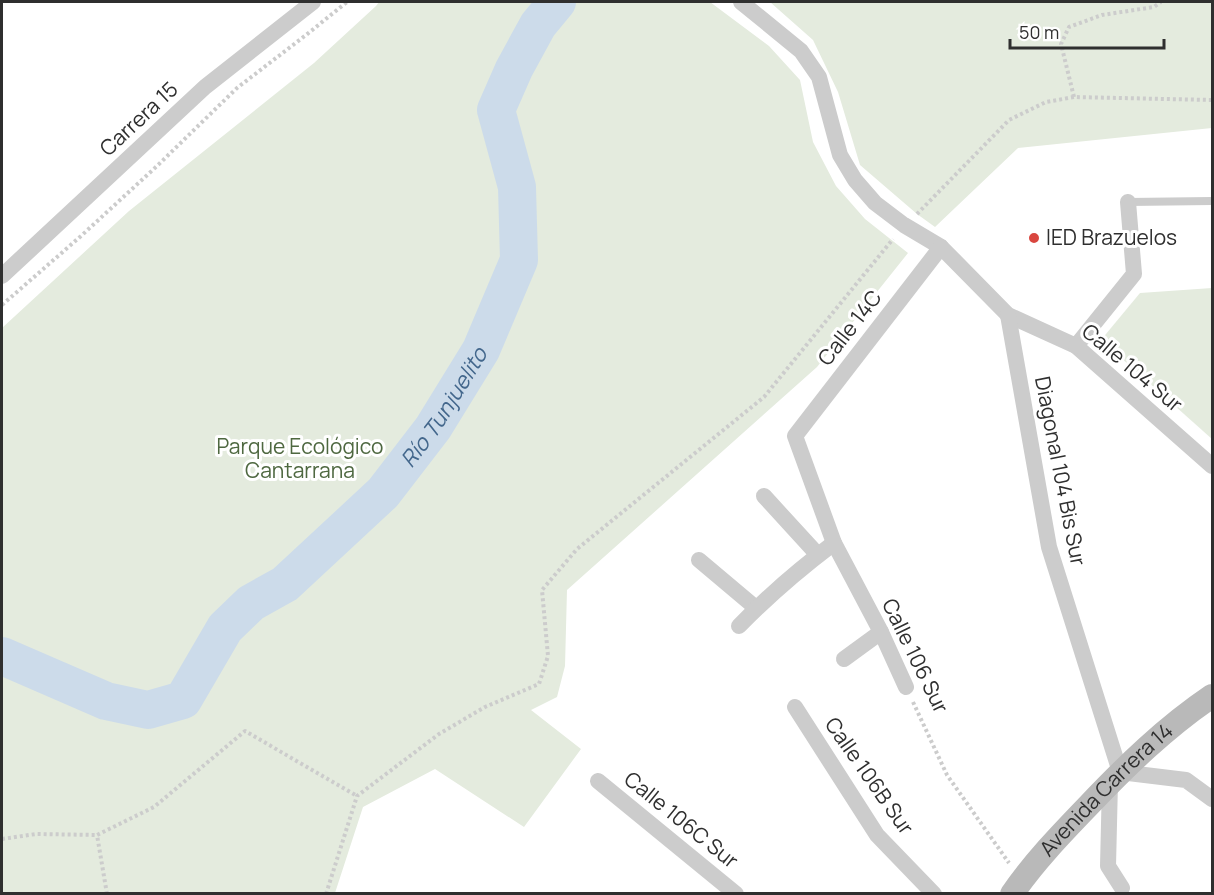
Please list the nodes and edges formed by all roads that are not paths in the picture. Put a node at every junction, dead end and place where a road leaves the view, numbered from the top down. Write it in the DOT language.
graph roads {
  1 [pos="313,2"];
  2 [pos="741,2"];
  3 [pos="1212,201"];
  4 [pos="1128,202"];
  5 [pos="942,247"];
  6 [pos="2,276"];
  7 [pos="1008,315"];
  8 [pos="1076,346"];
  9 [pos="795,436"];
  10 [pos="1212,466"];
  11 [pos="764,496"];
  12 [pos="834,543"];
  13 [pos="818,555"];
  14 [pos="699,560"];
  15 [pos="756,608"];
  16 [pos="740,626"];
  17 [pos="881,632"];
  18 [pos="844,659"];
  19 [pos="906,687"];
  20 [pos="1212,696"];
  21 [pos="795,707"];
  22 [pos="1115,777"];
  23 [pos="598,781"];
  24 [pos="1212,799"];
  25 [pos="1017,887"];
  26 [pos="1122,888"];
  27 [pos="736,894"];
  28 [pos="934,894"];
  1 -- 6 [label="street, Carrera 15"];
  2 -- 5 [label="street, Calle 104 Sur"];
  3 -- 4 [label="lane"];
  4 -- 8 [label="street"];
  5 -- 7 [label="street, Calle 104 Sur"];
  5 -- 9 [label="street, Calle 14C"];
  7 -- 8 [label="street, Calle 104 Sur"];
  7 -- 22 [label="street, Diagonal 104 Bis Sur"];
  8 -- 10 [label="street, Calle 104 Sur"];
  9 -- 12 [label="street, Calle 106 Sur"];
  11 -- 13 [label="street"];
  12 -- 13 [label="street"];
  12 -- 17 [label="street, Calle 106 Sur"];
  13 -- 15 [label="street"];
  14 -- 15 [label="street"];
  15 -- 16 [label="street"];
  17 -- 18 [label="street"];
  17 -- 19 [label="street, Calle 106 Sur"];
  20 -- 22 [label="main road, Avenida Carrera 14"];
  21 -- 28 [label="street, Calle 106B Sur"];
  22 -- 24 [label="street"];
  22 -- 25 [label="main road, Avenida Carrera 14"];
  22 -- 26 [label="street, Diagonal 104 Bis Sur"];
  23 -- 27 [label="street, Calle 106C Sur"];
}
